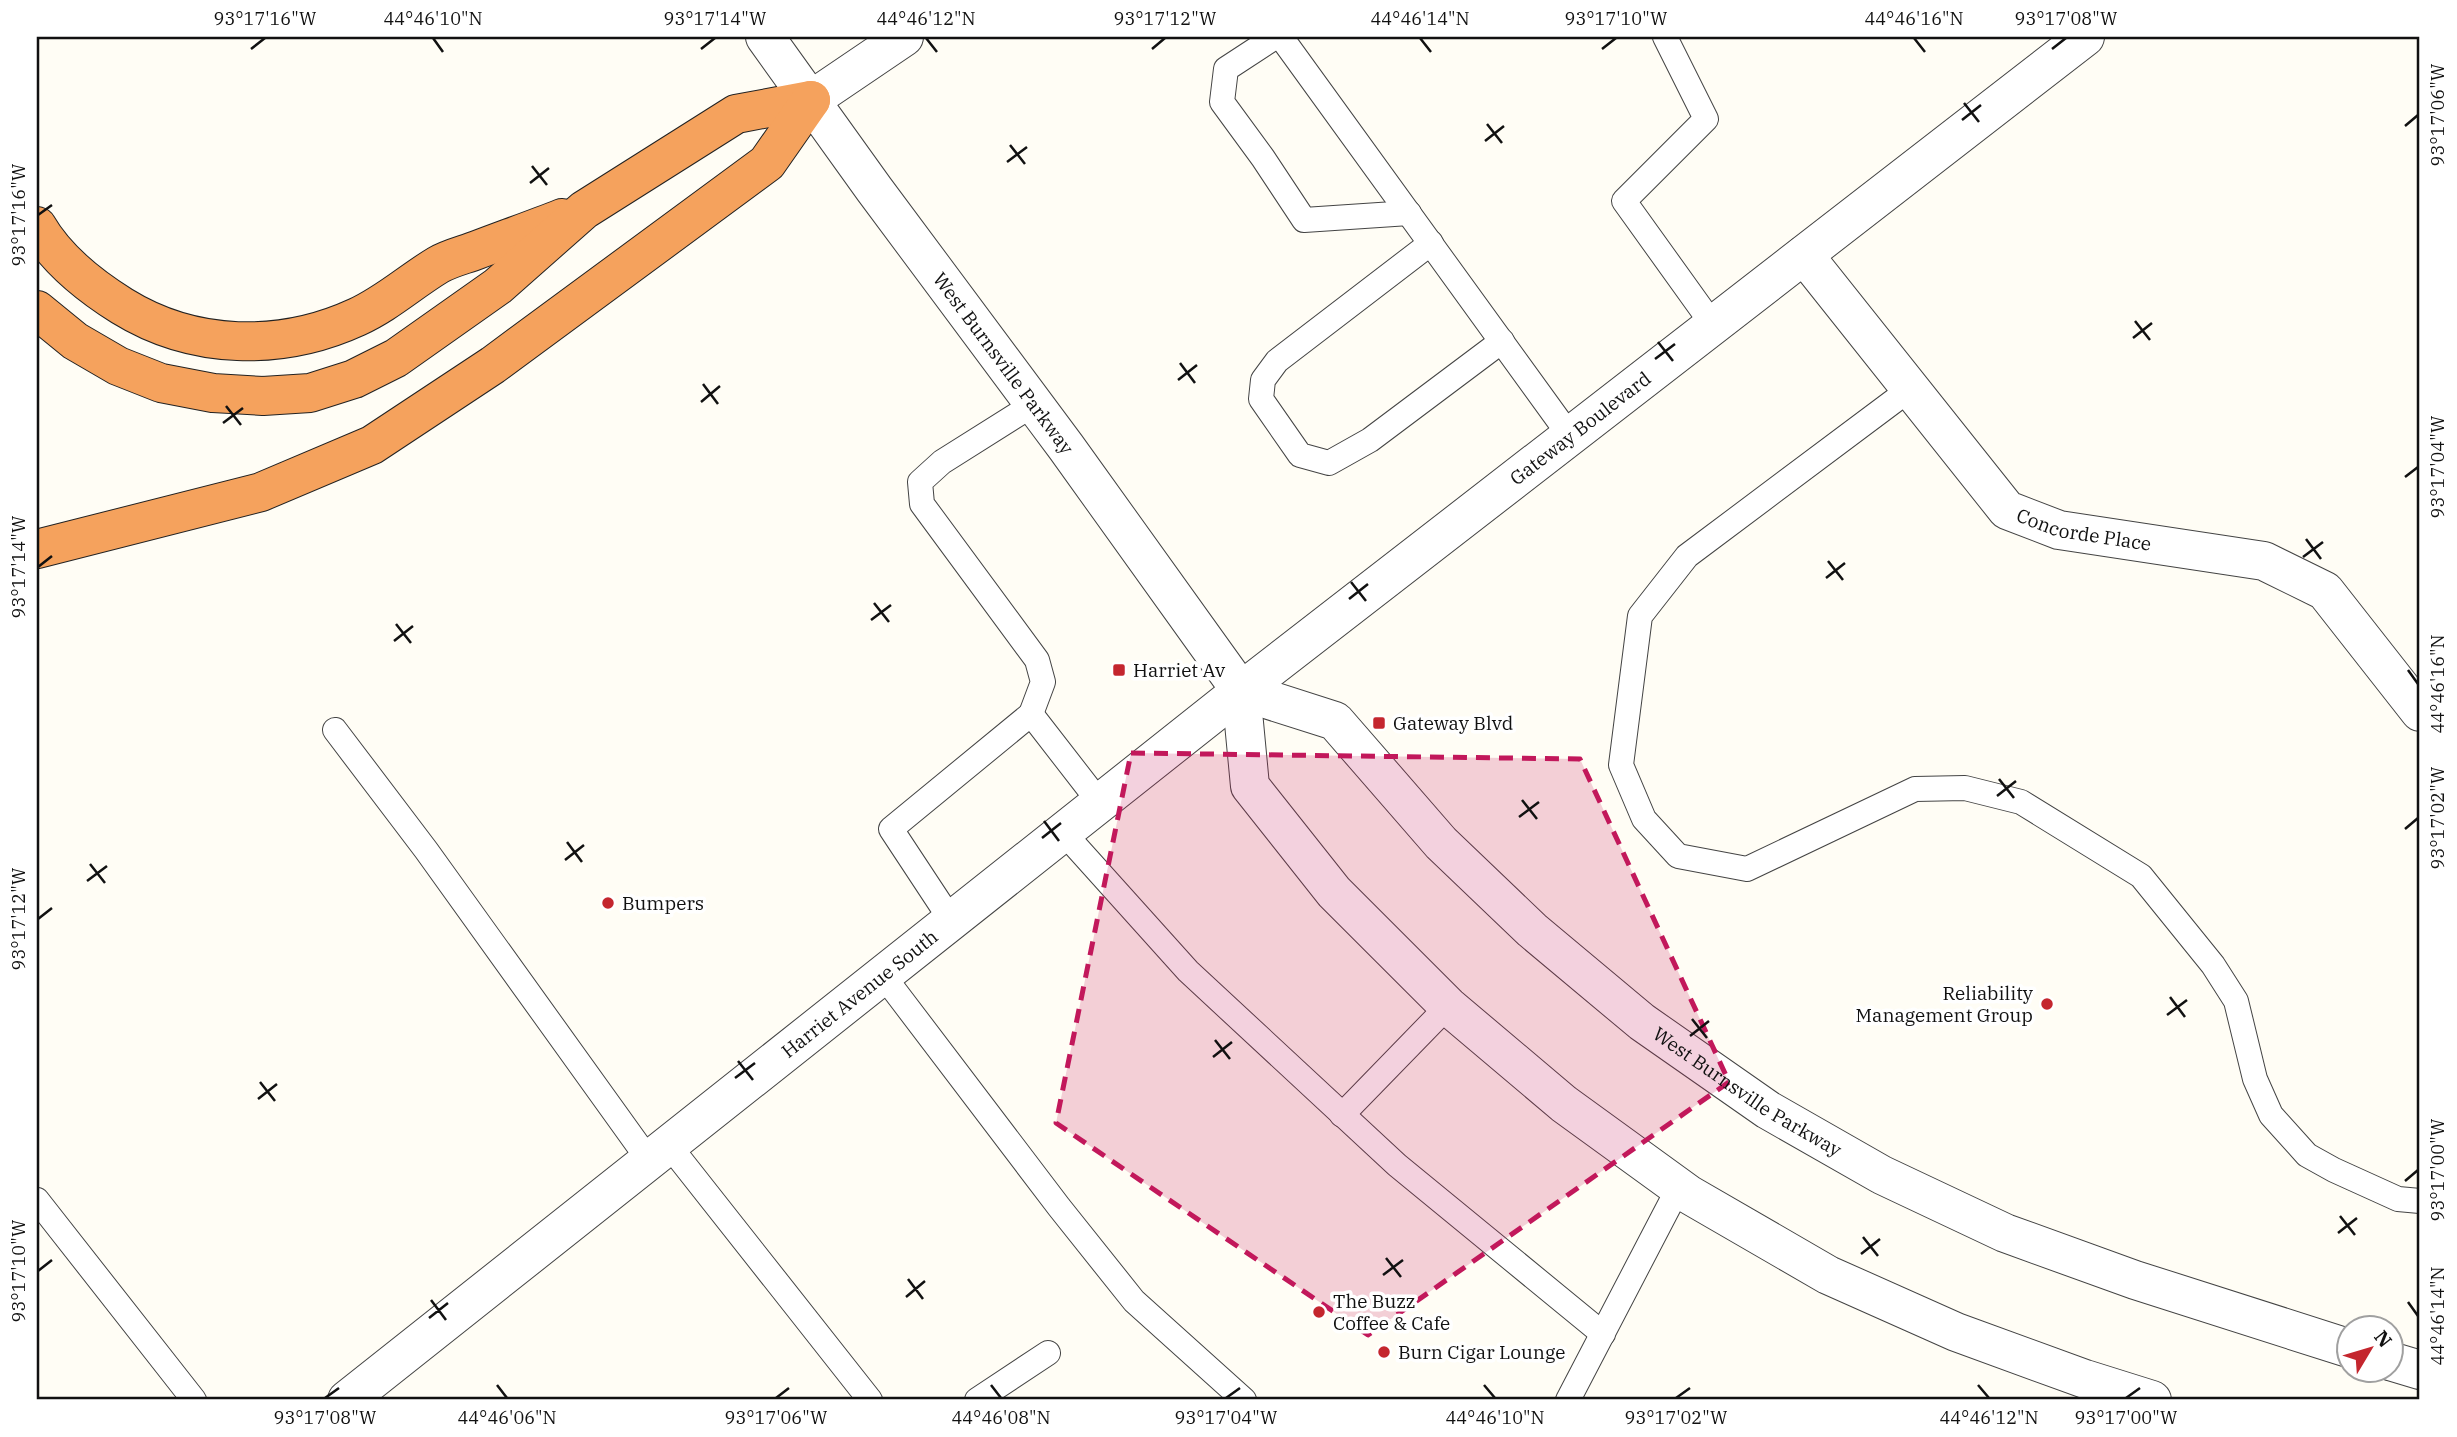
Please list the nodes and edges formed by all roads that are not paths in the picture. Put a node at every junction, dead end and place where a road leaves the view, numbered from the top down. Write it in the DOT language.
graph roads {
  1 [pos="765,37"];
  2 [pos="904,37"];
  3 [pos="1275,37"];
  4 [pos="1280,37"];
  5 [pos="1664,37"];
  6 [pos="2078,39"];
  7 [pos="811,100"];
  8 [pos="584,210"];
  9 [pos="1409,214"];
  10 [pos="37,226"];
  11 [pos="1431,243"];
  12 [pos="1804,254"];
  13 [pos="37,310"];
  14 [pos="1713,325"];
  15 [pos="1502,341"];
  16 [pos="1910,388"];
  17 [pos="1034,404"];
  18 [pos="1570,436"];
  19 [pos="37,549"];
  20 [pos="1241,691"];
  21 [pos="2419,707"];
  22 [pos="1031,714"];
  23 [pos="335,730"];
  24 [pos="1100,803"];
  25 [pos="1063,832"];
  26 [pos="951,920"];
  27 [pos="883,974"];
  28 [pos="1448,1006"];
  29 [pos="1342,1115"];
  30 [pos="658,1152"];
  31 [pos="1679,1187"];
  32 [pos="37,1200"];
  33 [pos="2420,1201"];
  34 [pos="1603,1334"];
  35 [pos="2334,1344"];
  36 [pos="1048,1353"];
  37 [pos="194,1400"];
  38 [pos="347,1400"];
  39 [pos="870,1400"];
  40 [pos="977,1400"];
  41 [pos="1244,1400"];
  42 [pos="1569,1400"];
  43 [pos="2152,1400"];
  1 -- 7 [label="street, West Burnsville Parkway"];
  2 -- 7 [label="street"];
  3 -- 9 [label="lane"];
  4 -- 9 [label="lane"];
  5 -- 14 [label="lane"];
  6 -- 12 [label="street, Gateway Boulevard"];
  7 -- 8 [label="highway"];
  7 -- 17 [label="street, West Burnsville Parkway"];
  7 -- 19 [label="highway"];
  8 -- 10 [label="highway"];
  8 -- 13 [label="highway"];
  9 -- 11 [label="lane"];
  11 -- 15 [label="lane"];
  11 -- 15 [label="lane"];
  12 -- 14 [label="street, Gateway Boulevard"];
  12 -- 16 [label="street, Concorde Place"];
  14 -- 18 [label="street, Gateway Boulevard"];
  15 -- 18 [label="lane"];
  16 -- 21 [label="street, Concorde Place"];
  16 -- 33 [label="lane"];
  17 -- 20 [label="street, West Burnsville Parkway"];
  17 -- 22 [label="lane"];
  18 -- 20 [label="street, Gateway Boulevard"];
  20 -- 24 [label="street, Harriet Avenue South"];
  20 -- 28 [label="street"];
  20 -- 35 [label="street, West Burnsville Parkway"];
  22 -- 24 [label="lane"];
  22 -- 26 [label="lane"];
  23 -- 30 [label="lane"];
  24 -- 25 [label="street, Harriet Avenue South"];
  25 -- 26 [label="street, Harriet Avenue South"];
  25 -- 29 [label="lane"];
  26 -- 27 [label="street, Harriet Avenue South"];
  27 -- 30 [label="street, Harriet Avenue South"];
  27 -- 41 [label="lane"];
  28 -- 29 [label="lane"];
  28 -- 31 [label="street"];
  29 -- 34 [label="lane"];
  30 -- 38 [label="street, Harriet Avenue South"];
  30 -- 39 [label="lane"];
  31 -- 34 [label="lane"];
  31 -- 43 [label="street"];
  32 -- 37 [label="lane"];
  34 -- 42 [label="lane"];
  36 -- 40 [label="lane"];
}
